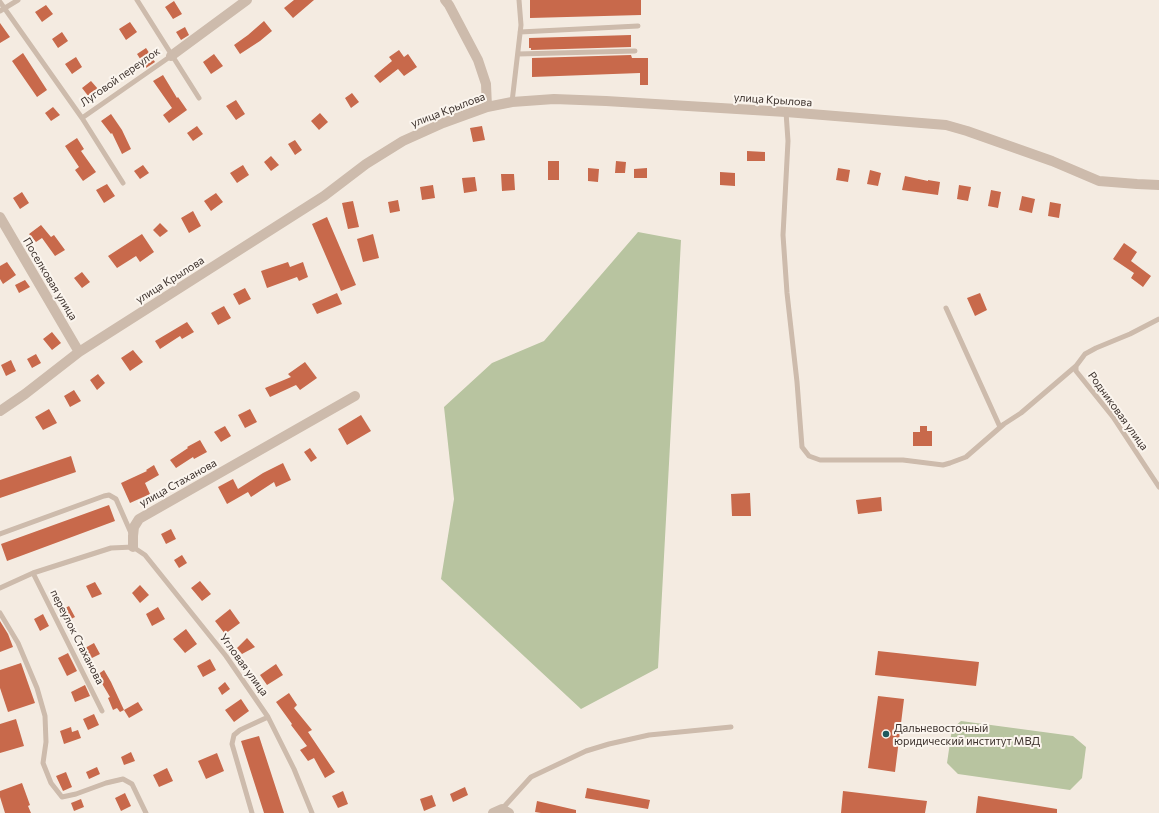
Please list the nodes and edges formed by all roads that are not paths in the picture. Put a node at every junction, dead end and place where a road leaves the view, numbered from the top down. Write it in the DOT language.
graph roads {
  1 [pos="18,0"];
  2 [pos="137,0"];
  3 [pos="247,0"];
  4 [pos="445,0"];
  5 [pos="519,0"];
  6 [pos="0,2"];
  7 [pos="2,10"];
  8 [pos="638,26"];
  9 [pos="520,32"];
  10 [pos="635,50"];
  11 [pos="518,54"];
  12 [pos="172,56"];
  13 [pos="199,98"];
  14 [pos="512,102"];
  15 [pos="487,107"];
  16 [pos="786,112"];
  17 [pos="82,118"];
  18 [pos="123,183"];
  19 [pos="1159,185"];
  20 [pos="0,218"];
  21 [pos="946,308"];
  22 [pos="1159,319"];
  23 [pos="79,352"];
  24 [pos="1076,366"];
  25 [pos="355,396"];
  26 [pos="0,411"];
  27 [pos="1000,427"];
  28 [pos="1159,487"];
  29 [pos="0,534"];
  30 [pos="133,536"];
  31 [pos="133,547"];
  32 [pos="33,573"];
  33 [pos="0,588"];
  34 [pos="0,613"];
  35 [pos="102,711"];
  36 [pos="268,717"];
  37 [pos="731,727"];
  38 [pos="501,812"];
  39 [pos="146,813"];
  40 [pos="252,813"];
  41 [pos="312,813"];
  1 -- 7 [label="lane"];
  2 -- 12 [label="lane, Луговой переулок"];
  3 -- 12 [label="street, Луговой переулок"];
  4 -- 15 [label="street"];
  5 -- 9 [label="lane"];
  6 -- 7 [label="lane"];
  7 -- 17 [label="lane"];
  8 -- 9 [label="lane"];
  9 -- 11 [label="lane"];
  10 -- 11 [label="lane"];
  11 -- 14 [label="lane"];
  12 -- 13 [label="lane, Луговой переулок"];
  12 -- 17 [label="lane, Луговой переулок"];
  14 -- 15 [label="street, улица Крылова"];
  14 -- 16 [label="street, улица Крылова"];
  15 -- 23 [label="street, улица Крылова"];
  16 -- 19 [label="street, улица Крылова"];
  16 -- 27 [label="lane"];
  17 -- 18 [label="lane"];
  20 -- 23 [label="street, Поселковая улица"];
  21 -- 27 [label="lane"];
  22 -- 24 [label="lane, Родниковая улица"];
  23 -- 26 [label="street, улица Крылова"];
  24 -- 27 [label="lane"];
  24 -- 28 [label="lane, Родниковая улица"];
  25 -- 30 [label="street, улица Стаханова"];
  29 -- 30 [label="lane"];
  30 -- 31 [label="street, улица Стаханова"];
  31 -- 32 [label="lane"];
  31 -- 36 [label="lane, Угловая улица"];
  32 -- 33 [label="lane"];
  32 -- 35 [label="lane, переулок Стаханова"];
  34 -- 39 [label="lane"];
  36 -- 40 [label="lane"];
  36 -- 41 [label="lane, Угловая улица"];
  37 -- 38 [label="lane"];
}
